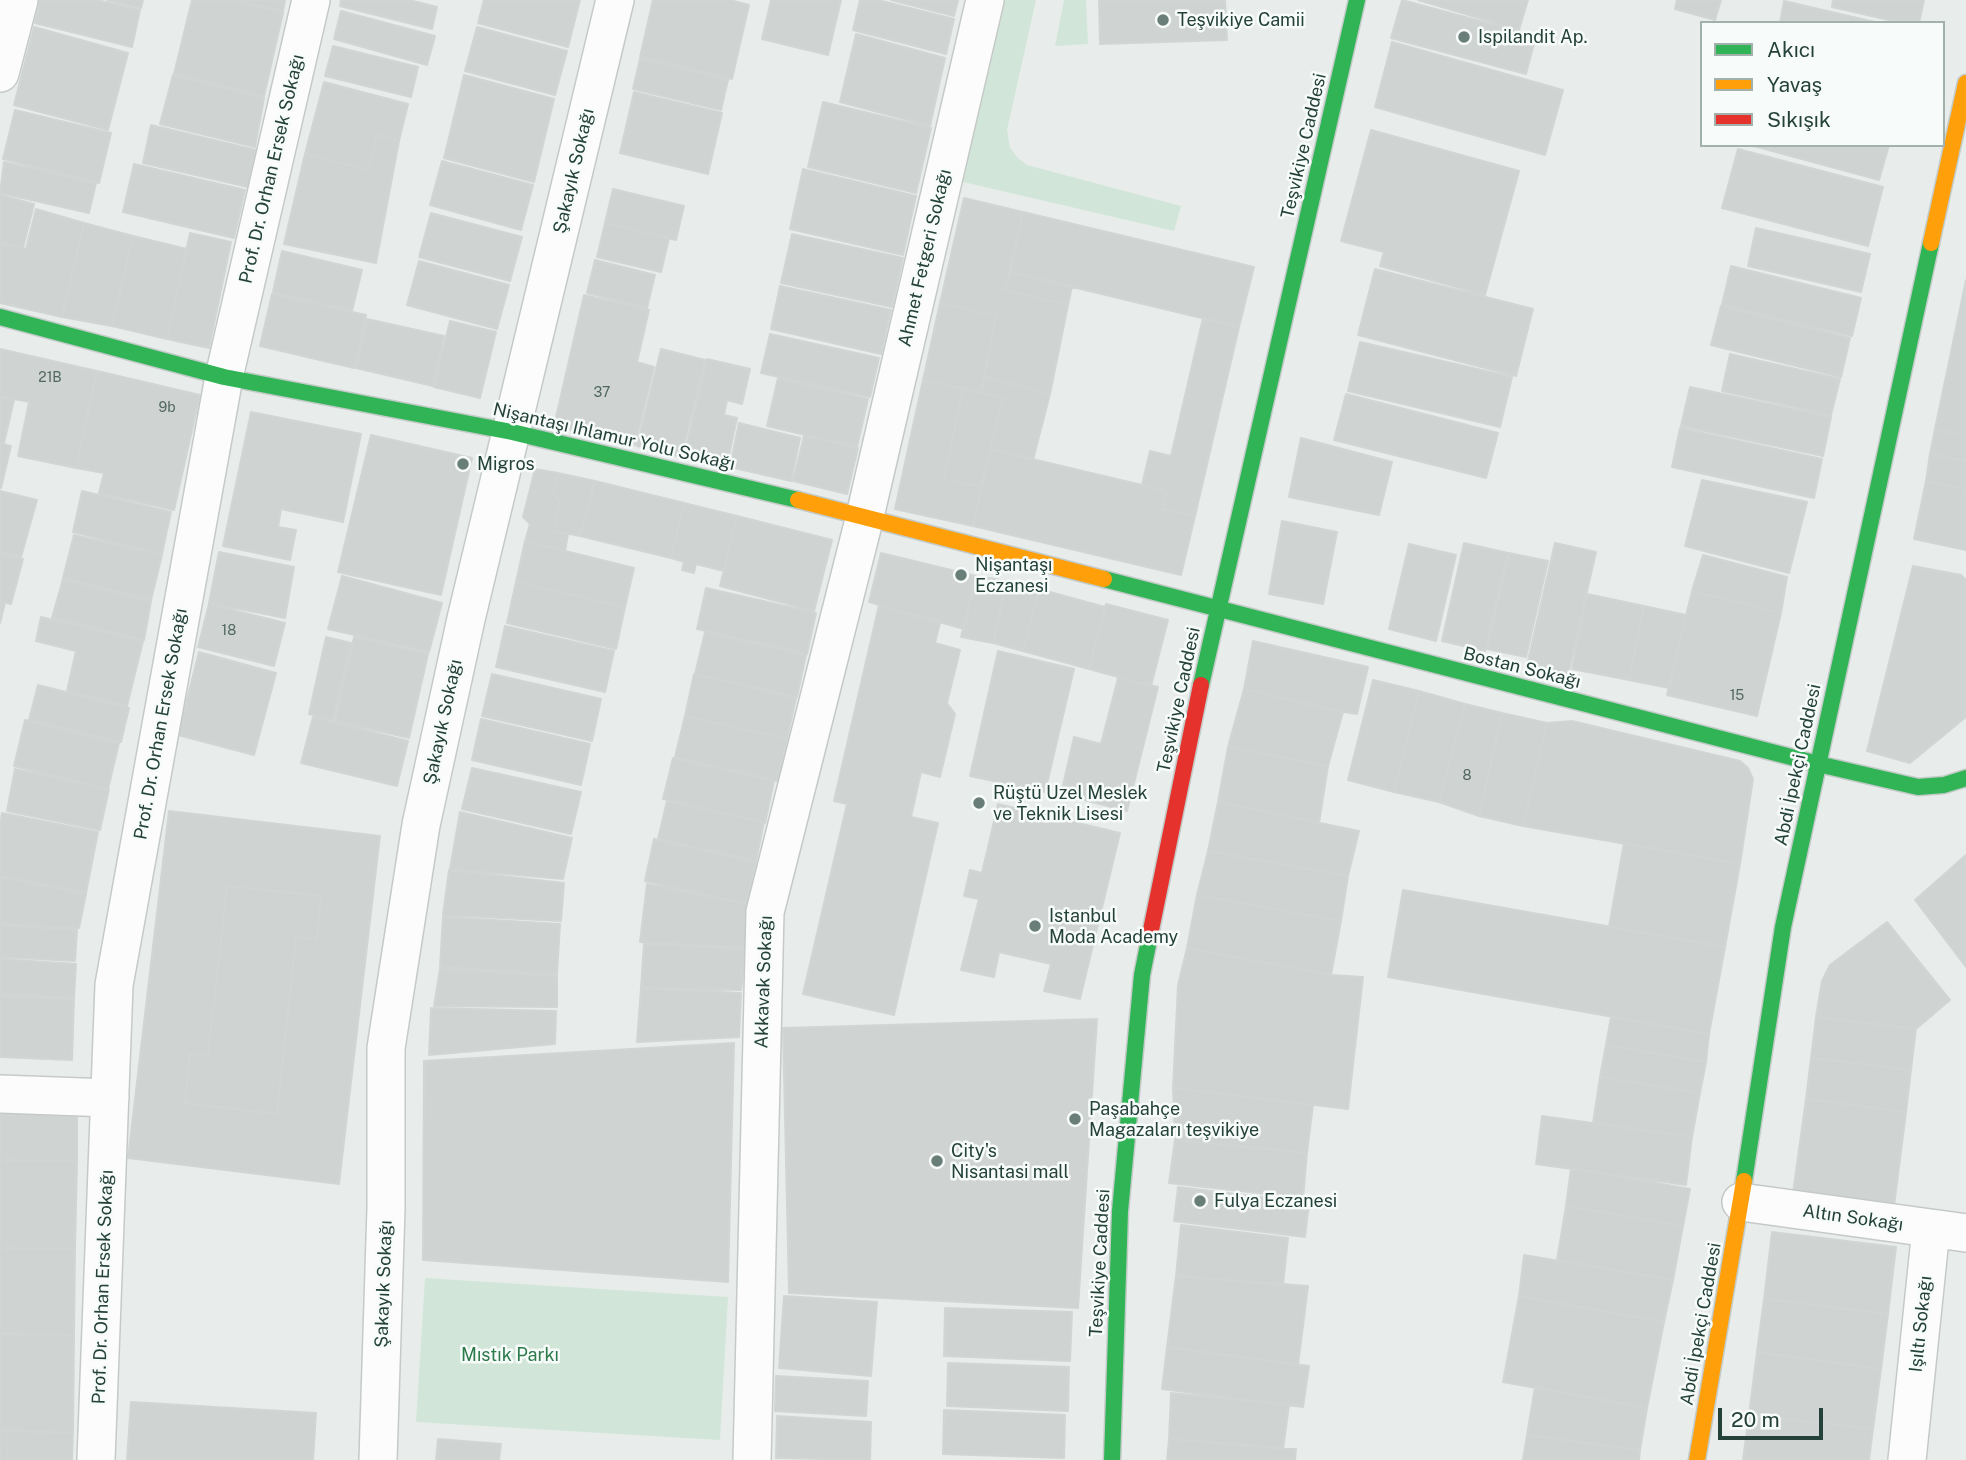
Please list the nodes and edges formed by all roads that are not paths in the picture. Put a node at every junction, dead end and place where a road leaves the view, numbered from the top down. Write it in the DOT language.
graph roads {
  1 [pos="19,0"];
  2 [pos="311,0"];
  3 [pos="615,0"];
  4 [pos="985,0"];
  5 [pos="1357,0"];
  6 [pos="0,73"];
  7 [pos="1966,83"];
  8 [pos="0,317"];
  9 [pos="224,377"];
  10 [pos="512,432"];
  11 [pos="865,516"];
  12 [pos="1217,609"];
  13 [pos="1818,764"];
  14 [pos="1966,778"];
  15 [pos="0,1094"];
  16 [pos="110,1098"];
  17 [pos="1741,1202"];
  18 [pos="1948,1231"];
  19 [pos="96,1460"];
  20 [pos="378,1460"];
  21 [pos="752,1460"];
  22 [pos="1112,1460"];
  23 [pos="1697,1460"];
  24 [pos="1907,1460"];
  1 -- 6 [label="street"];
  2 -- 9 [label="street, Prof. Dr. Orhan Ersek Sokağı"];
  3 -- 10 [label="street, Şakayık Sokağı"];
  4 -- 11 [label="street, Ahmet Fetgeri Sokağı"];
  5 -- 12 [label="street, Teşvikiye Caddesi"];
  7 -- 13 [label="street, Abdi İpekçi Caddesi"];
  8 -- 9 [label="street, Nişantaşı Ihlamur Yolu Sokağı"];
  9 -- 10 [label="street, Nişantaşı Ihlamur Yolu Sokağı"];
  9 -- 16 [label="street, Prof. Dr. Orhan Ersek Sokağı"];
  10 -- 11 [label="street, Nişantaşı Ihlamur Yolu Sokağı"];
  10 -- 20 [label="street, Şakayık Sokağı"];
  11 -- 12 [label="street, Nişantaşı Ihlamur Yolu Sokağı"];
  11 -- 21 [label="street, Akkavak Sokağı"];
  12 -- 13 [label="street, Bostan Sokağı"];
  12 -- 22 [label="street, Teşvikiye Caddesi"];
  13 -- 14 [label="street, Bostan Sokağı"];
  13 -- 17 [label="street, Abdi İpekçi Caddesi"];
  15 -- 16 [label="street"];
  16 -- 19 [label="street, Prof. Dr. Orhan Ersek Sokağı"];
  17 -- 18 [label="street, Altın Sokağı"];
  17 -- 23 [label="street, Abdi İpekçi Caddesi"];
  18 -- 24 [label="street, Işıltı Sokağı"];
}
